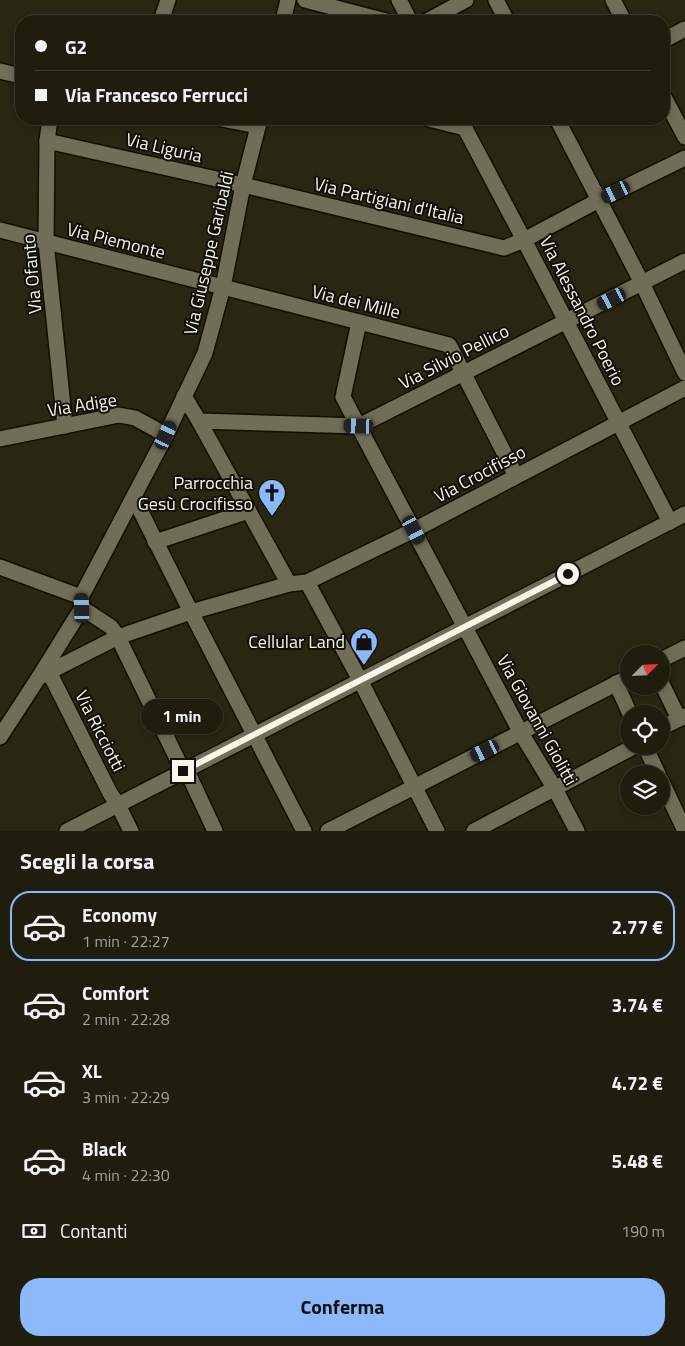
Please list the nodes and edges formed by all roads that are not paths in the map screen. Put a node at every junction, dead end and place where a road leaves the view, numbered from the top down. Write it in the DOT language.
graph roads {
  1 [pos="168,0"];
  2 [pos="288,0"];
  3 [pos="305,0"];
  4 [pos="399,0"];
  5 [pos="466,0"];
  6 [pos="496,0"];
  7 [pos="613,0"];
  8 [pos="163,15"];
  9 [pos="284,15"];
  10 [pos="363,15"];
  11 [pos="407,15"];
  12 [pos="438,15"];
  13 [pos="504,15"];
  14 [pos="621,15"];
  15 [pos="685,29"];
  16 [pos="670,37"];
  17 [pos="0,71"];
  18 [pos="15,75"];
  19 [pos="670,108"];
  20 [pos="49,125"];
  21 [pos="258,125"];
  22 [pos="463,125"];
  23 [pos="560,125"];
  24 [pos="685,137"];
  25 [pos="47,142"];
  26 [pos="685,158"];
  27 [pos="243,185"];
  28 [pos="599,200"];
  29 [pos="0,230"];
  30 [pos="524,240"];
  31 [pos="46,242"];
  32 [pos="685,261"];
  33 [pos="642,283"];
  34 [pos="223,287"];
  35 [pos="359,322"];
  36 [pos="567,322"];
  37 [pos="685,373"];
  38 [pos="463,374"];
  39 [pos="685,388"];
  40 [pos="184,396"];
  41 [pos="199,421"];
  42 [pos="618,422"];
  43 [pos="65,426"];
  44 [pos="359,426"];
  45 [pos="166,435"];
  46 [pos="0,439"];
  47 [pos="516,476"];
  48 [pos="134,498"];
  49 [pos="249,511"];
  50 [pos="685,514"];
  51 [pos="670,522"];
  52 [pos="414,530"];
  53 [pos="155,542"];
  54 [pos="0,567"];
  55 [pos="307,582"];
  56 [pos="289,584"];
  57 [pos="81,602"];
  58 [pos="191,612"];
  59 [pos="465,628"];
  60 [pos="118,637"];
  61 [pos="685,648"];
  62 [pos="670,656"];
  63 [pos="44,675"];
  64 [pos="360,680"];
  65 [pos="620,681"];
  66 [pos="669,695"];
  67 [pos="682,717"];
  68 [pos="670,723"];
  69 [pos="521,733"];
  70 [pos="254,735"];
  71 [pos="0,737"];
  72 [pos="620,754"];
  73 [pos="185,770"];
  74 [pos="414,786"];
  75 [pos="555,789"];
  76 [pos="670,799"];
  77 [pos="118,805"];
  78 [pos="67,831"];
  79 [pos="131,831"];
  80 [pos="215,831"];
  81 [pos="304,831"];
  82 [pos="328,831"];
  83 [pos="437,831"];
  84 [pos="474,831"];
  85 [pos="577,831"];
  86 [pos="685,831"];
  1 -- 8 [label="street"];
  2 -- 9 [label="street"];
  3 -- 10 [label="street"];
  4 -- 11 [label="street"];
  5 -- 12 [label="street"];
  6 -- 13 [label="street"];
  7 -- 14 [label="street"];
  15 -- 16 [label="street"];
  17 -- 18 [label="street"];
  19 -- 24 [label="street"];
  20 -- 25 [label="street, Via Ofanto"];
  21 -- 27 [label="street, Via Giuseppe Garibaldi"];
  22 -- 30 [label="street, Via Alessandro Poerio"];
  23 -- 28 [label="street"];
  25 -- 27 [label="street, Via Liguria"];
  25 -- 31 [label="street, Via Ofanto"];
  26 -- 28 [label="street, Via Partigiani d'Italia"];
  27 -- 30 [label="street, Via Partigiani d'Italia"];
  27 -- 34 [label="street, Via Giuseppe Garibaldi"];
  28 -- 30 [label="street, Via Partigiani d'Italia"];
  28 -- 33 [label="street"];
  29 -- 31 [label="street, Via Piemonte"];
  30 -- 36 [label="street, Via Alessandro Poerio"];
  31 -- 34 [label="street, Via Piemonte"];
  31 -- 43 [label="street, Via Ofanto"];
  32 -- 33 [label="street, Via Silvio Pellico"];
  33 -- 36 [label="street, Via Silvio Pellico"];
  33 -- 37 [label="street"];
  34 -- 35 [label="street, Via dei Mille"];
  34 -- 40 [label="street, Via Giuseppe Garibaldi"];
  35 -- 38 [label="street, Via dei Mille"];
  35 -- 44 [label="street, Via Giovanni Giolitti"];
  36 -- 38 [label="street, Via Silvio Pellico"];
  36 -- 42 [label="street, Via Alessandro Poerio"];
  38 -- 44 [label="street, Via Silvio Pellico"];
  38 -- 47 [label="street, Via dei Mille"];
  39 -- 42 [label="street, Via Crocifisso"];
  40 -- 41 [label="street"];
  40 -- 45 [label="street, Via Giuseppe Garibaldi"];
  41 -- 44 [label="street"];
  41 -- 49 [label="street"];
  42 -- 47 [label="street, Via Crocifisso"];
  42 -- 51 [label="street, Via Alessandro Poerio"];
  43 -- 45 [label="street, Via Adige"];
  43 -- 46 [label="street, Via Adige"];
  44 -- 52 [label="street, Via Giovanni Giolitti"];
  45 -- 48 [label="street, Via Giuseppe Garibaldi"];
  47 -- 52 [label="street, Via Crocifisso"];
  48 -- 53 [label="street"];
  48 -- 57 [label="street, Via Giuseppe Garibaldi"];
  49 -- 53 [label="street"];
  49 -- 56 [label="street"];
  50 -- 51 [label="street"];
  51 -- 59 [label="street"];
  52 -- 55 [label="street, Via Crocifisso"];
  52 -- 59 [label="street, Via Giovanni Giolitti"];
  53 -- 58 [label="street"];
  54 -- 57 [label="street"];
  55 -- 56 [label="street, Via Crocifisso"];
  55 -- 64 [label="street"];
  56 -- 58 [label="street, Via Crocifisso"];
  57 -- 60 [label="street"];
  57 -- 63 [label="street, Via Giuseppe Garibaldi"];
  58 -- 60 [label="street, Via Crocifisso"];
  58 -- 70 [label="street"];
  59 -- 64 [label="street"];
  59 -- 69 [label="street, Via Giovanni Giolitti"];
  60 -- 63 [label="street, Via Crocifisso"];
  60 -- 73 [label="street"];
  61 -- 62 [label="street"];
  63 -- 71 [label="street, Via Giuseppe Garibaldi"];
  63 -- 77 [label="street, Via Ricciotti"];
  64 -- 70 [label="street"];
  64 -- 74 [label="street"];
  65 -- 69 [label="street"];
  66 -- 67 [label="street"];
  67 -- 68 [label="street"];
  69 -- 74 [label="street"];
  69 -- 75 [label="street, Via Giovanni Giolitti"];
  70 -- 73 [label="street"];
  70 -- 81 [label="street"];
  72 -- 75 [label="street"];
  73 -- 77 [label="street"];
  73 -- 80 [label="street"];
  74 -- 82 [label="street"];
  74 -- 83 [label="street"];
  75 -- 84 [label="street"];
  75 -- 85 [label="street, Via Giovanni Giolitti"];
  76 -- 86 [label="street"];
  77 -- 78 [label="street"];
  77 -- 79 [label="street, Via Ricciotti"];
}
